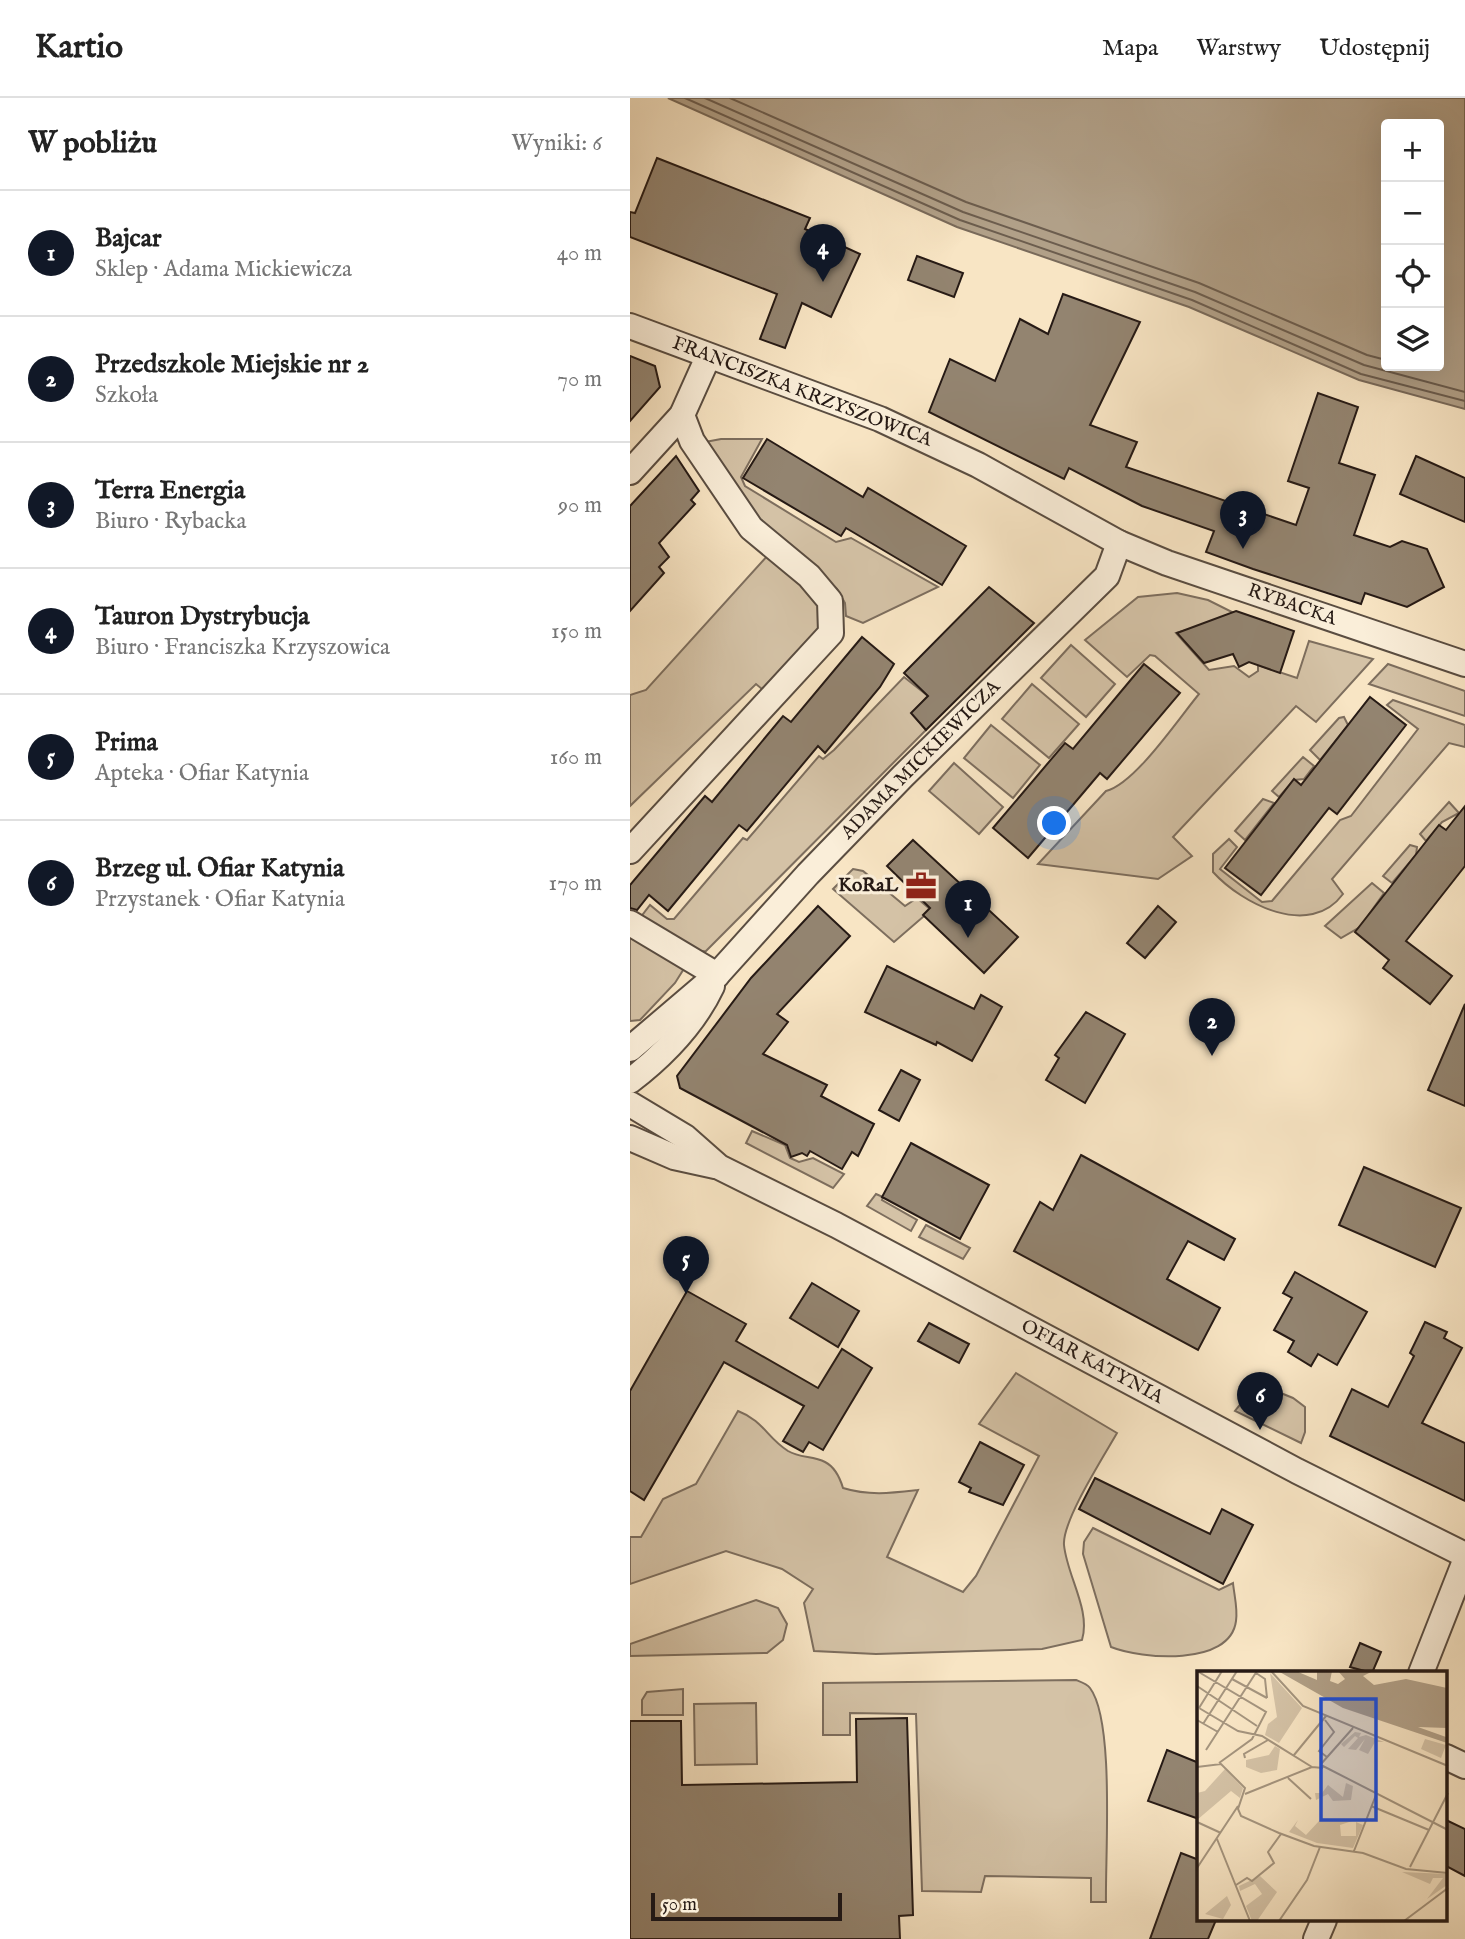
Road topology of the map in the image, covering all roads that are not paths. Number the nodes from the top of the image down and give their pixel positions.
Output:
1 (630, 326) edge
2 (708, 357) junction
3 (682, 415) junction
4 (630, 472) edge
5 (1119, 543) junction
6 (1465, 664) edge
7 (630, 851) edge
8 (630, 923) edge
9 (717, 975) junction
10 (630, 1049) edge
11 (630, 1081) edge
12 (630, 1104) edge
13 (630, 1138) edge
14 (719, 1167) junction
15 (1465, 1555) edge
16 (1465, 1562) edge
17 (1422, 1671) edge
18 (1448, 1758) edge
19 (1465, 1766) edge
20 (1323, 1922) edge
21 (1316, 1939) edge

1 - 2 street, FRANCISZKA KRZYSZOWICA
2 - 3 street
2 - 5 street, FRANCISZKA KRZYSZOWICA
3 - 4 street
3 - 7 street
5 - 6 street, RYBACKA
5 - 9 street, ADAMA MICKIEWICZA
8 - 9 street
9 - 10 street, ADAMA MICKIEWICZA
9 - 11 street, ADAMA MICKIEWICZA
12 - 14 street, OFIAR KATYNIA
13 - 14 street, OFIAR KATYNIA
14 - 15 street, OFIAR KATYNIA
16 - 17 street
18 - 19 street
20 - 21 street

